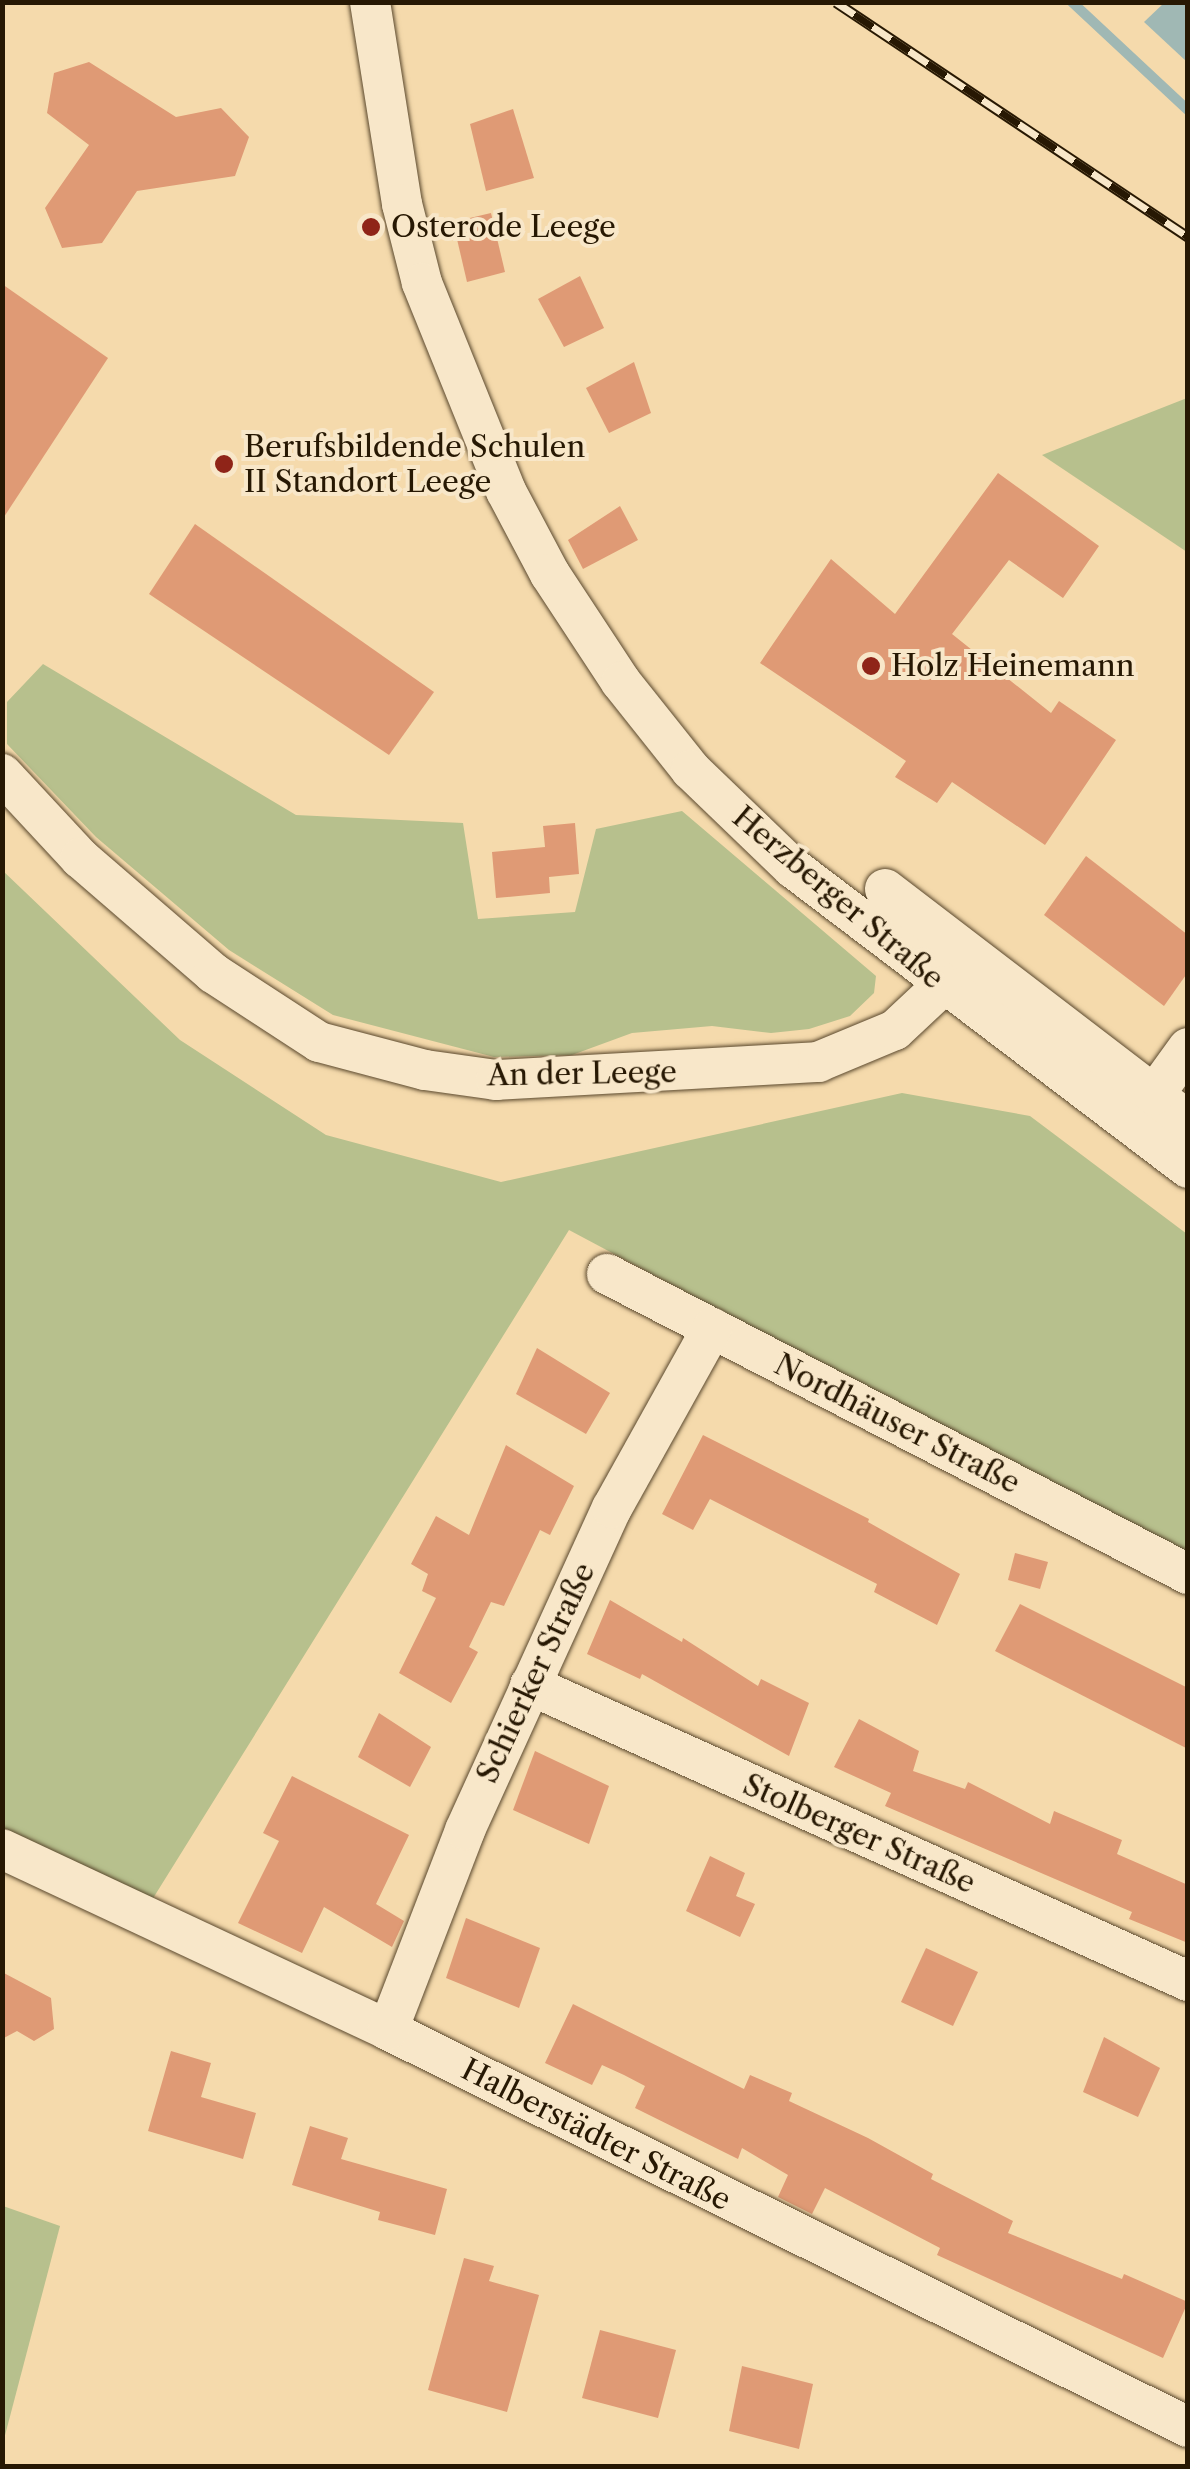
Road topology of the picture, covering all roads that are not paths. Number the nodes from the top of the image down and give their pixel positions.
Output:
1 (370, 2) edge
2 (2, 774) edge
3 (885, 889) dead end
4 (942, 986) junction
5 (1188, 1048) edge
6 (1154, 1095) junction
7 (1188, 1121) edge
8 (1188, 1168) edge
9 (606, 1274) dead end
10 (712, 1328) junction
11 (1188, 1574) edge
12 (530, 1685) junction
13 (2, 1848) edge
14 (1188, 1982) edge
15 (388, 2030) junction
16 (1188, 2427) edge

1 - 4 street, Herzberger Straße
2 - 4 street, An der Leege
3 - 6 street, Herzberger Straße
4 - 8 street, Herzberger Straße
5 - 6 street
6 - 7 street, Herzberger Straße
9 - 10 street, Nordhäuser Straße
10 - 11 street, Nordhäuser Straße
10 - 12 street, Schierker Straße
12 - 14 street, Stolberger Straße
12 - 15 street, Schierker Straße
13 - 15 street, Halberstädter Straße
15 - 16 street, Halberstädter Straße

